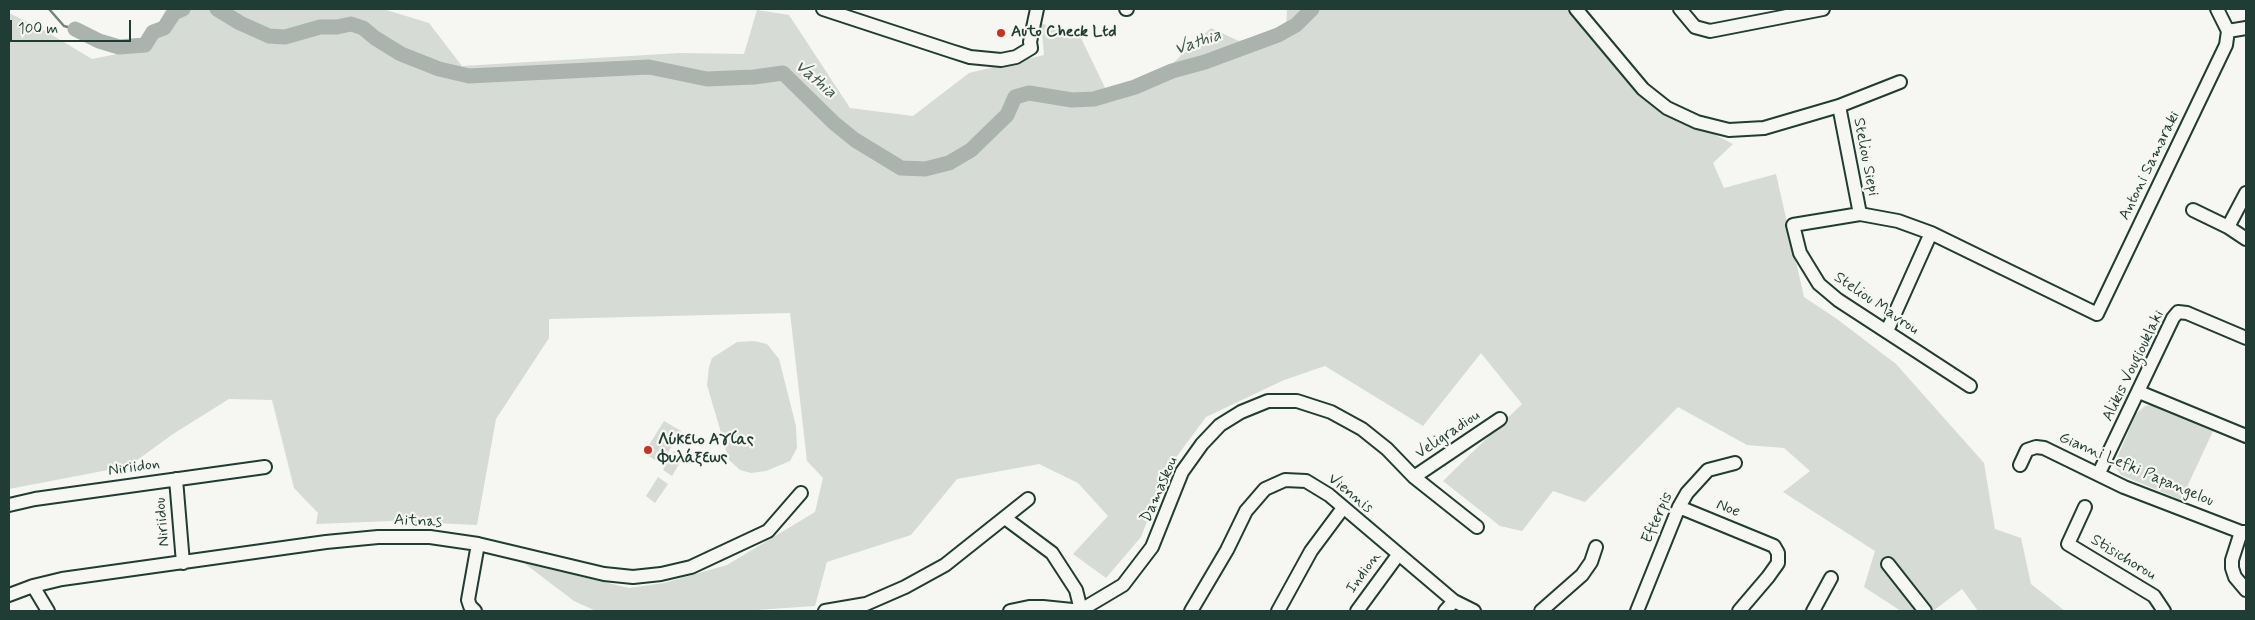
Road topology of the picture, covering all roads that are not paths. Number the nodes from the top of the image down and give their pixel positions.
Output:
1 (824, 9) edge
2 (1037, 9) edge
3 (1576, 9) edge
4 (1680, 9) edge
5 (1823, 9) edge
6 (2217, 9) edge
7 (2246, 28) edge
8 (2228, 31) junction
9 (1900, 82) dead end
10 (1839, 106) junction
11 (2246, 193) edge
12 (2193, 210) dead end
13 (1860, 214) junction
14 (2228, 227) junction
15 (1930, 233) junction
16 (2246, 239) edge
17 (1887, 331) junction
18 (2246, 338) edge
19 (1970, 386) dead end
20 (2139, 392) junction
21 (1500, 419) dead end
22 (2246, 436) edge
23 (1735, 463) dead end
24 (2020, 465) dead end
25 (265, 467) dead end
26 (2099, 472) junction
27 (1414, 477) junction
28 (176, 478) junction
29 (801, 493) dead end
30 (1028, 499) dead end
31 (9, 505) edge
32 (1679, 507) junction
33 (2086, 507) dead end
34 (1344, 508) junction
35 (1005, 518) junction
36 (1478, 527) dead end
37 (2244, 532) edge
38 (478, 544) junction
39 (1596, 547) dead end
40 (1398, 555) junction
41 (182, 563) junction
42 (1888, 564) dead end
43 (1831, 578) dead end
44 (33, 586) junction
45 (2246, 590) edge
46 (9, 595) edge
47 (1454, 601) junction
48 (48, 611) edge
49 (475, 611) edge
50 (825, 611) edge
51 (1010, 611) edge
52 (1082, 611) edge
53 (1191, 611) edge
54 (1278, 611) edge
55 (1357, 611) edge
56 (1445, 611) edge
57 (1474, 611) edge
58 (1541, 611) edge
59 (1637, 611) edge
60 (1739, 611) edge
61 (1813, 611) edge
62 (1925, 611) edge
63 (2164, 611) edge

1 - 2 street
3 - 10 street
4 - 5 street
6 - 8 street
7 - 8 street
8 - 15 street, Antoni Samaraki
9 - 10 street
10 - 13 street, Steliou Siepi
11 - 14 street
12 - 14 street
13 - 15 street
13 - 17 street, Steliou Mavrou
14 - 16 street
15 - 17 street
17 - 19 street, Steliou Mavrou
18 - 20 street, Alikis Vougiouklaki
20 - 22 street
20 - 26 street, Alikis Vougiouklaki
21 - 27 street, Veligradiou
23 - 32 street, Efterpis
24 - 26 street, Gianni Lefki Papangelou
25 - 28 street, Niriidon
26 - 37 street, Gianni Lefki Papangelou
27 - 36 street, Damaskou
27 - 52 street, Damaskou
28 - 31 street, Niriidon
28 - 41 street, Niriidou
29 - 38 street, Aitnas
30 - 35 street
32 - 59 street, Efterpis
32 - 60 street, Noe
33 - 63 street, Stisichorou
34 - 40 street, Viennis
34 - 53 street, Viennis
34 - 54 street
35 - 50 street
35 - 52 street
37 - 45 street
38 - 41 street, Aitnas
38 - 49 street
39 - 58 street
40 - 47 street, Viennis
40 - 55 street, Indion
41 - 44 street, Aitnas
42 - 62 street
43 - 61 street
44 - 46 street, Aitnas
44 - 48 street
47 - 56 street
47 - 57 street, Viennis
51 - 52 street

